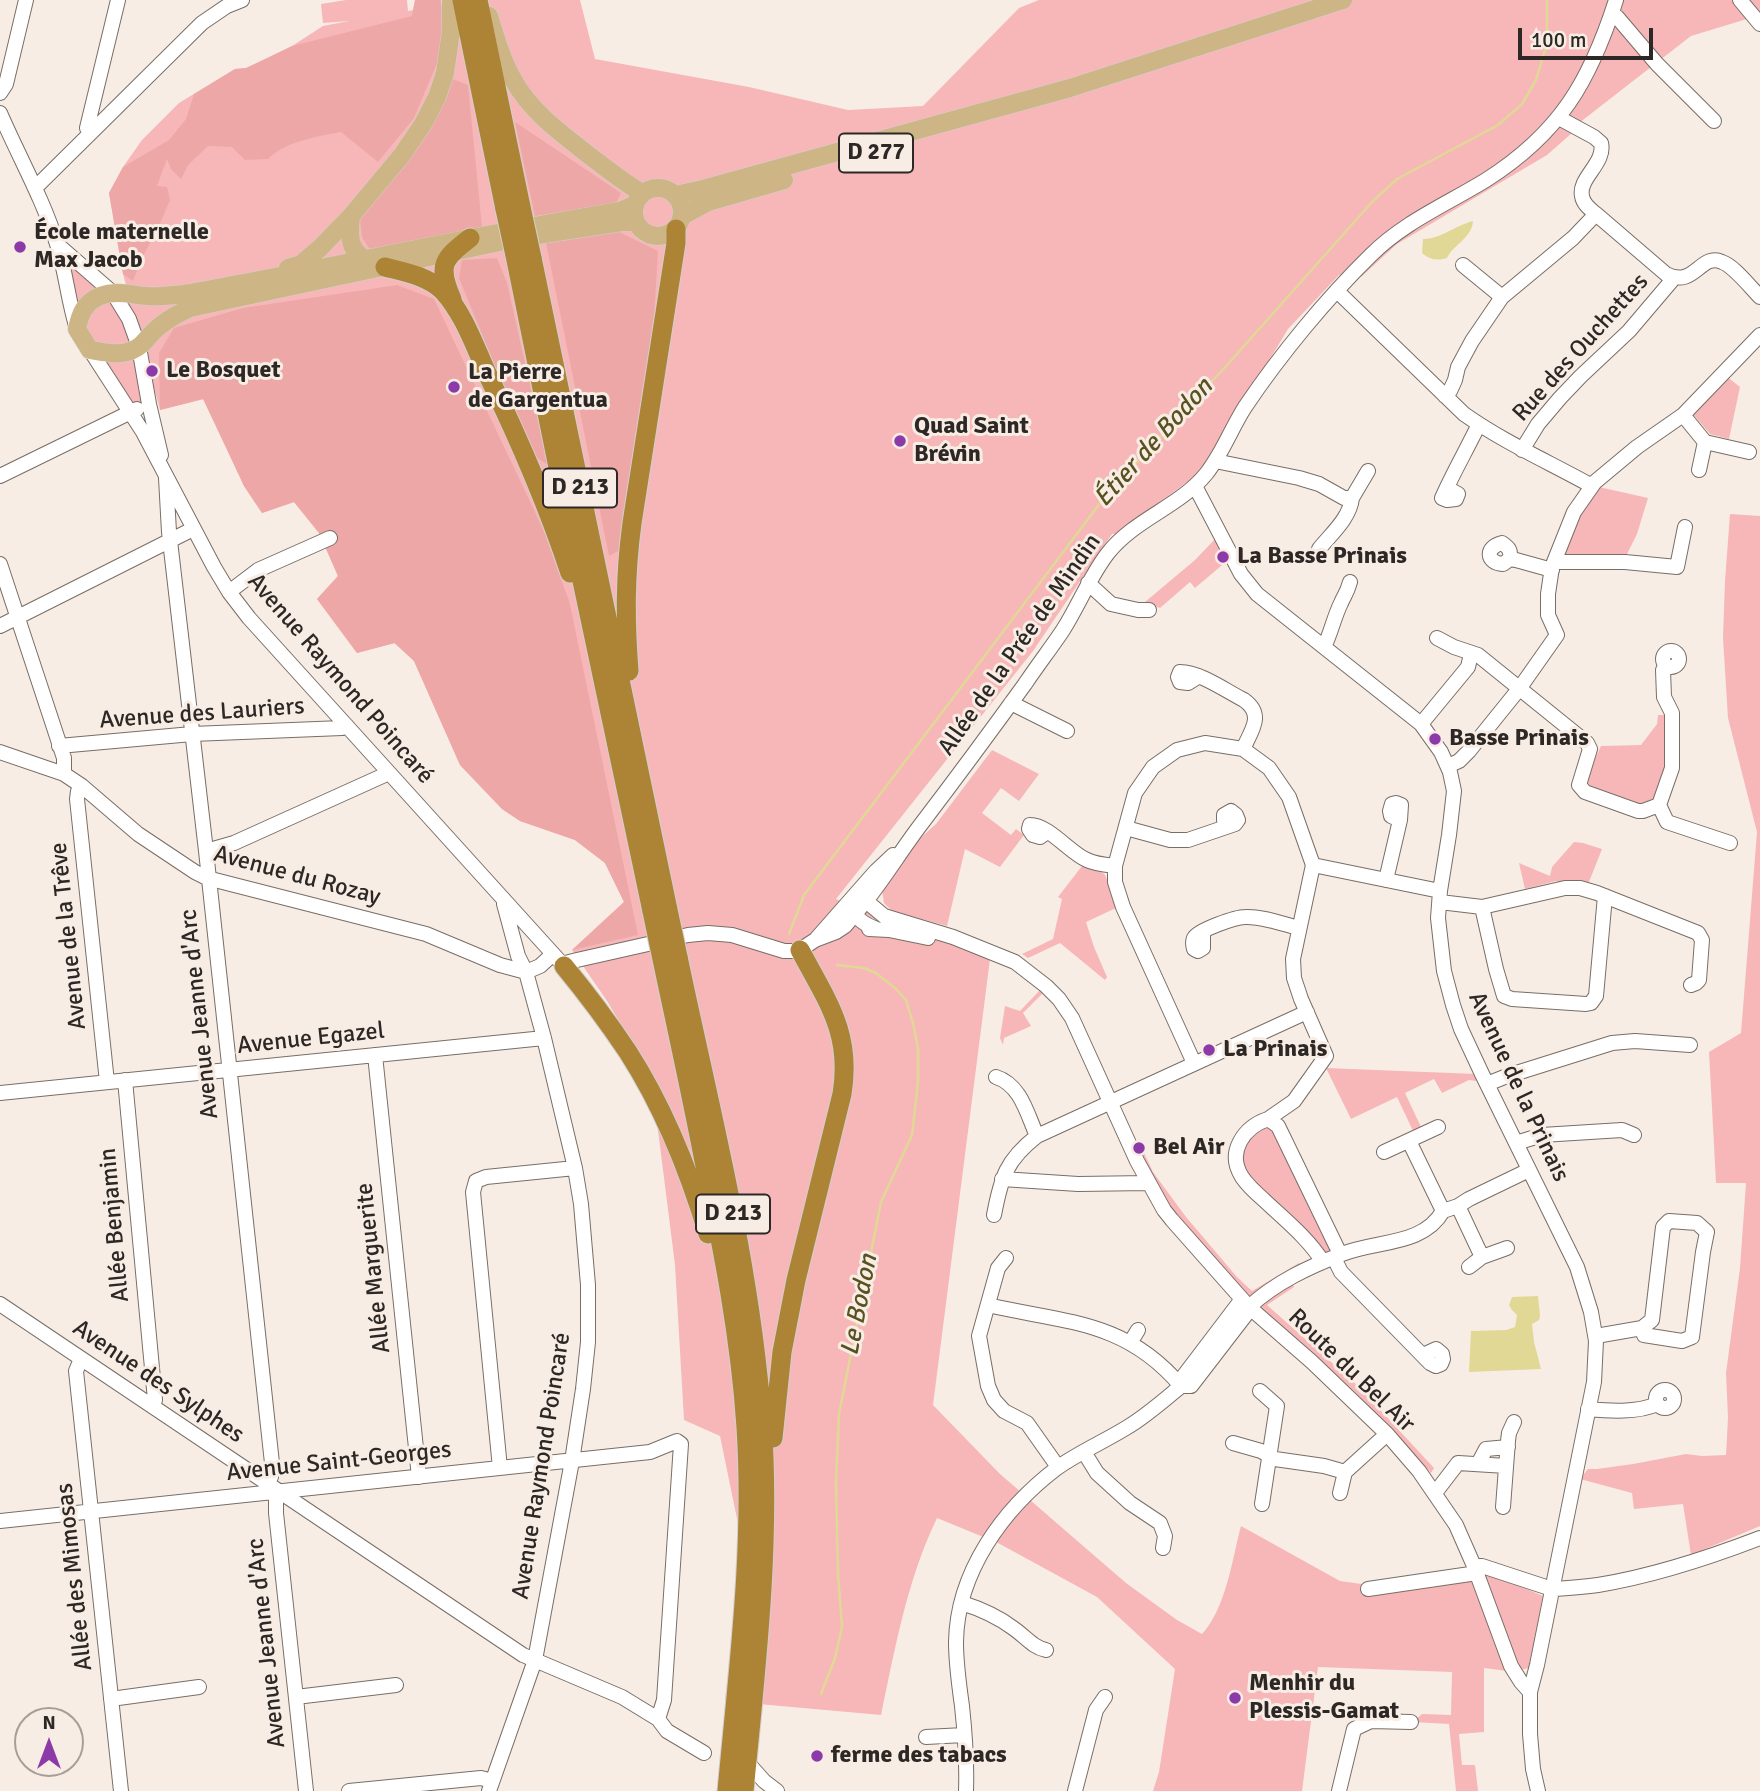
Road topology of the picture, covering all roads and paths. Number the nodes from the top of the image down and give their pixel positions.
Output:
1 (26, 0) edge
2 (118, 0) edge
3 (242, 0) edge
4 (451, 0) edge
5 (462, 0) edge
6 (478, 0) edge
7 (485, 0) edge
8 (1343, 0) edge
9 (1616, 0) edge
10 (1740, 0) edge
11 (1611, 15) junction
12 (1760, 24) edge
13 (1070, 88) junction
14 (0, 93) edge
15 (1, 118) edge
16 (1559, 118) junction
17 (1714, 121) dead end
18 (91, 132) junction
19 (35, 188) junction
20 (676, 195) junction
21 (638, 207) junction
22 (513, 208) junction
23 (1595, 214) junction
24 (351, 216) junction
25 (679, 222) junction
26 (470, 238) junction
27 (58, 245) junction
28 (451, 253) junction
29 (524, 259) junction
30 (365, 260) junction
31 (1463, 265) dead end
32 (385, 267) junction
33 (1674, 278) junction
34 (246, 282) junction
35 (1337, 291) junction
36 (113, 293) junction
37 (1502, 297) junction
38 (1760, 297) edge
39 (461, 318) junction
40 (77, 329) junction
41 (1760, 335) edge
42 (139, 347) junction
43 (90, 350) junction
44 (1446, 396) junction
45 (149, 404) junction
46 (129, 412) junction
47 (1684, 415) junction
48 (1479, 424) junction
49 (1705, 442) junction
50 (1522, 450) junction
51 (1749, 452) dead end
52 (1215, 461) junction
53 (1699, 470) dead end
54 (1368, 471) dead end
55 (166, 474) junction
56 (0, 476) edge
57 (1195, 486) junction
58 (1592, 486) junction
59 (1447, 488) dead end
60 (1352, 498) junction
61 (1685, 527) dead end
62 (194, 529) junction
63 (330, 538) dead end
64 (171, 540) junction
65 (1319, 549) dead end
66 (1510, 559) dead end
67 (0, 564) edge
68 (1553, 566) junction
69 (1350, 582) dead end
70 (1088, 583) junction
71 (229, 592) junction
72 (1149, 610) dead end
73 (18, 617) junction
74 (0, 626) edge
75 (595, 637) junction
76 (1437, 638) dead end
77 (1324, 647) junction
78 (1471, 654) junction
79 (1666, 665) dead end
80 (1199, 676) dead end
81 (1519, 689) junction
82 (1011, 703) junction
83 (628, 717) junction
84 (1421, 724) junction
85 (346, 726) junction
86 (1067, 731) dead end
87 (192, 734) junction
88 (60, 746) junction
89 (1243, 750) junction
90 (0, 752) edge
91 (1448, 766) junction
92 (389, 773) junction
93 (64, 774) junction
94 (82, 786) junction
95 (1659, 804) junction
96 (1400, 820) dead end
97 (1227, 826) dead end
98 (1126, 828) junction
99 (1046, 832) dead end
100 (911, 837) junction
101 (1730, 843) dead end
102 (206, 851) junction
103 (1313, 865) junction
104 (1115, 866) junction
105 (207, 878) junction
106 (1386, 880) junction
107 (1605, 896) junction
108 (1440, 897) junction
109 (502, 899) junction
110 (866, 901) junction
111 (1482, 907) junction
112 (852, 908) junction
113 (660, 910) junction
114 (1299, 928) junction
115 (877, 929) junction
116 (836, 932) junction
117 (1203, 932) dead end
118 (964, 941) junction
119 (541, 942) junction
120 (807, 945) junction
121 (518, 956) junction
122 (670, 958) junction
123 (558, 961) junction
124 (526, 972) junction
125 (1691, 985) dead end
126 (1307, 1012) junction
127 (544, 1038) junction
128 (1690, 1045) dead end
129 (375, 1055) junction
130 (1194, 1063) junction
131 (229, 1070) junction
132 (996, 1077) dead end
133 (125, 1080) junction
134 (107, 1082) junction
135 (1487, 1084) junction
136 (0, 1093) edge
137 (1294, 1101) junction
138 (1111, 1102) junction
139 (1268, 1119) junction
140 (1438, 1127) dead end
141 (1634, 1135) dead end
142 (1037, 1136) junction
143 (1285, 1138) junction
144 (1409, 1141) junction
145 (1516, 1143) junction
146 (1384, 1152) dead end
147 (575, 1168) junction
148 (1529, 1170) junction
149 (1002, 1179) junction
150 (1148, 1183) junction
151 (1458, 1206) junction
152 (1443, 1211) junction
153 (994, 1215) dead end
154 (1507, 1248) dead end
155 (1482, 1257) junction
156 (1006, 1258) dead end
157 (1333, 1258) junction
158 (1469, 1267) dead end
159 (730, 1290) junction
160 (0, 1304) edge
161 (988, 1305) junction
162 (1247, 1305) junction
163 (1642, 1328) junction
164 (1596, 1336) junction
165 (1423, 1355) dead end
166 (81, 1359) junction
167 (1181, 1386) junction
168 (1260, 1391) dead end
169 (1657, 1404) dead end
170 (152, 1406) junction
171 (1588, 1409) junction
172 (1514, 1422) dead end
173 (1387, 1434) junction
174 (1233, 1443) dead end
175 (1508, 1447) junction
176 (1084, 1452) junction
177 (1269, 1455) junction
178 (572, 1461) junction
179 (1478, 1464) junction
180 (1506, 1466) junction
181 (1058, 1467) junction
182 (500, 1468) junction
183 (1345, 1472) junction
184 (765, 1476) junction
185 (419, 1477) junction
186 (274, 1487) junction
187 (1340, 1493) dead end
188 (1435, 1493) junction
189 (1262, 1504) dead end
190 (1503, 1507) dead end
191 (91, 1512) junction
192 (0, 1521) edge
193 (1760, 1538) edge
194 (1163, 1548) dead end
195 (1475, 1569) junction
196 (1368, 1589) dead end
197 (1552, 1589) junction
198 (962, 1603) junction
199 (1046, 1650) dead end
200 (536, 1660) junction
201 (1534, 1675) junction
202 (1517, 1676) junction
203 (396, 1685) dead end
204 (199, 1687) dead end
205 (1530, 1692) junction
206 (296, 1696) junction
207 (1105, 1697) dead end
208 (111, 1699) junction
209 (658, 1718) junction
210 (1410, 1722) dead end
211 (964, 1735) junction
212 (926, 1737) dead end
213 (704, 1753) dead end
214 (747, 1762) junction
215 (490, 1786) edge
216 (121, 1791) edge
217 (306, 1791) edge
218 (349, 1791) edge
219 (727, 1791) edge
220 (744, 1791) edge
221 (777, 1791) edge
222 (966, 1791) edge
223 (1075, 1791) edge
224 (1339, 1791) edge
225 (1538, 1791) edge

1 - 14 street
2 - 18 street
3 - 18 street
4 - 24 main road
5 - 22 highway, D 213
6 - 22 highway, D 213
7 - 21 main road
8 - 13 main road, D 277
9 - 11 street, Allée de la Prée de Mindin
10 - 12 street
11 - 16 street, Allée de la Prée de Mindin
11 - 17 street
13 - 20 main road, D 277
13 - 25 main road, D 277
15 - 19 street, Avenue Raymond Poincaré
16 - 23 street
16 - 35 street, Allée de la Prée de Mindin
18 - 19 street
19 - 27 street, Avenue Raymond Poincaré
20 - 21 main road
20 - 25 main road
21 - 25 main road
21 - 26 main road
21 - 28 main road
22 - 29 highway, D 213, bridge
23 - 33 street
23 - 37 street
24 - 30 main road
24 - 34 main road
25 - 83 highway
26 - 28 highway
26 - 30 main road
27 - 36 street, Avenue Raymond Poincaré
27 - 40 street, Avenue Raymond Poincaré
28 - 32 main road
28 - 39 highway
29 - 75 highway, D 213
29 - 83 highway, D 213
30 - 32 main road
30 - 34 main road
31 - 37 street
32 - 39 highway
32 - 42 main road
33 - 38 street
33 - 50 street, Rue des Ouchettes
34 - 36 main road
35 - 44 street
35 - 52 street, Allée de la Prée de Mindin
36 - 40 main road
36 - 42 street, Avenue Raymond Poincaré
37 - 44 street
39 - 75 highway
40 - 43 main road, Avenue Raymond Poincaré
41 - 47 street
42 - 43 main road
42 - 45 street, Avenue Raymond Poincaré
43 - 46 street, Avenue Raymond Poincaré
44 - 48 street
45 - 46 street
45 - 55 street, Avenue Raymond Poincaré
46 - 55 street, Avenue Raymond Poincaré
46 - 56 street
47 - 49 street
47 - 58 street
48 - 50 street
48 - 59 street
49 - 51 street
49 - 53 street
50 - 58 street
52 - 57 street, Allée de la Prée de Mindin
52 - 60 street
54 - 60 street
55 - 62 street, Avenue Raymond Poincaré
55 - 64 street, Avenue Jeanne d'Arc
57 - 70 street, Allée de la Prée de Mindin
57 - 77 street, Avenue de la Prinais
58 - 68 street
60 - 65 street
61 - 68 street
62 - 64 street
62 - 71 street, Avenue Raymond Poincaré
63 - 71 street
64 - 73 street
64 - 87 street, Avenue Jeanne d'Arc
66 - 68 street
67 - 73 street
68 - 81 street
69 - 77 street
70 - 72 street
70 - 82 street, Allée de la Prée de Mindin
71 - 85 street, Avenue Raymond Poincaré
73 - 74 street
73 - 88 street
75 - 113 highway, D 213
76 - 78 street
77 - 84 street, Avenue de la Prinais
78 - 81 street
78 - 84 street
79 - 95 street
80 - 89 street
81 - 91 street
81 - 95 street
82 - 86 street
82 - 100 street, Allée de la Prée de Mindin
83 - 113 highway, D 213
84 - 91 street, Avenue de la Prinais
85 - 87 street, Avenue des Lauriers
85 - 92 street, Avenue Raymond Poincaré
87 - 88 street, Avenue des Lauriers
87 - 102 street, Avenue Jeanne d'Arc
88 - 93 street
89 - 98 street
89 - 103 street
90 - 93 street, Avenue du Rozay
91 - 108 street, Avenue de la Prinais
92 - 102 street
92 - 109 street, Avenue Raymond Poincaré
93 - 94 street, Avenue du Rozay
94 - 105 street, Avenue du Rozay
94 - 134 street, Avenue de la Trêve
95 - 101 street
96 - 106 street
97 - 98 street
98 - 104 street
99 - 104 street
100 - 110 street
100 - 112 street
102 - 105 street, Avenue Jeanne d'Arc
103 - 106 street
103 - 114 street
104 - 130 street
105 - 124 street, Avenue du Rozay
105 - 131 street, Avenue Jeanne d'Arc
106 - 108 street
107 - 111 street
107 - 111 street
107 - 125 street
108 - 111 street
108 - 135 street, Avenue de la Prinais
109 - 119 street, Avenue Raymond Poincaré
109 - 121 street, Avenue Raymond Poincaré
110 - 112 street
110 - 118 street
112 - 115 street
112 - 116 street
112 - 120 street
113 - 122 highway, D 213, bridge
114 - 117 street
114 - 126 street
115 - 116 street
115 - 118 street
116 - 120 street
118 - 138 street, Route du Bel Air
119 - 121 street
119 - 123 street, Avenue Raymond Poincaré
120 - 123 street
120 - 184 highway
121 - 124 street, Avenue Raymond Poincaré
122 - 159 highway, D 213
122 - 184 highway, D 213
123 - 124 street
123 - 159 highway
124 - 127 street, Avenue Raymond Poincaré
126 - 130 street
126 - 137 street
127 - 129 street, Avenue Egazel
127 - 147 street, Avenue Raymond Poincaré
128 - 135 street
129 - 131 street, Avenue Egazel
129 - 185 street, Allée Marguerite
130 - 138 street
131 - 133 street, Avenue Egazel
131 - 186 street, Avenue Jeanne d'Arc
132 - 142 street
133 - 134 street, Avenue Egazel
133 - 170 street, Allée Benjamin
134 - 136 street, Avenue Egazel
135 - 145 street, Avenue de la Prinais
137 - 139 street
137 - 143 street
138 - 142 street
138 - 150 street, Route du Bel Air
139 - 143 street
139 - 157 street
140 - 144 street
141 - 145 street
142 - 149 street
143 - 157 street
144 - 146 street
144 - 152 street
145 - 148 street, Avenue de la Prinais
147 - 178 street, Avenue Raymond Poincaré
147 - 182 street
148 - 151 street
148 - 164 street, Avenue de la Prinais
149 - 150 street
149 - 153 street
150 - 162 street, Route du Bel Air
151 - 152 street
151 - 155 street
152 - 157 street
154 - 155 street
155 - 158 street
156 - 161 street
157 - 162 street
157 - 165 street
159 - 219 highway, D 213
160 - 166 street, Avenue des Sylphes
161 - 167 street
161 - 181 street
162 - 167 street
162 - 173 street, Route du Bel Air
163 - 163 street
163 - 164 street
164 - 171 street, Avenue de la Prinais
166 - 170 street, Avenue des Sylphes
166 - 191 street, Allée des Mimosas
167 - 176 street
168 - 177 street
169 - 171 street
170 - 186 street, Avenue des Sylphes
171 - 197 street, Avenue de la Prinais
172 - 175 street
173 - 183 street
173 - 188 street, Route du Bel Air
174 - 177 street
175 - 179 street
175 - 180 street
176 - 181 street
176 - 194 street
177 - 183 street
177 - 189 street
178 - 182 street, Avenue Saint-Georges
178 - 200 street, Avenue Raymond Poincaré
178 - 209 street, Avenue Saint-Georges
179 - 180 street
179 - 188 street
180 - 190 street
181 - 198 street
182 - 185 street, Avenue Saint-Georges
183 - 187 street
184 - 214 highway, D 213
185 - 186 street, Avenue Saint-Georges
186 - 191 street, Avenue Saint-Georges
186 - 200 street, Avenue des Sylphes
186 - 206 street, Avenue Jeanne d'Arc
188 - 195 street, Route du Bel Air
191 - 192 street, Avenue Saint-Georges
191 - 208 street, Allée des Mimosas
193 - 197 street
195 - 196 street
195 - 197 street
195 - 202 street, Route du Bel Air
197 - 201 street, Avenue de la Prinais
198 - 199 street
198 - 211 street
200 - 209 street, Avenue des Sylphes
200 - 215 street, Avenue Raymond Poincaré
201 - 202 street
201 - 205 street, Avenue de la Prinais
202 - 205 street, Route du Bel Air
203 - 206 street
204 - 208 street
205 - 225 street, Avenue de la Prinais
206 - 217 street, Avenue Jeanne d'Arc
207 - 223 street
208 - 216 street, Allée des Mimosas
209 - 213 street, Avenue des Sylphes
210 - 224 street
211 - 212 street
211 - 222 street
214 - 220 highway, D 213
214 - 221 street
215 - 218 street

